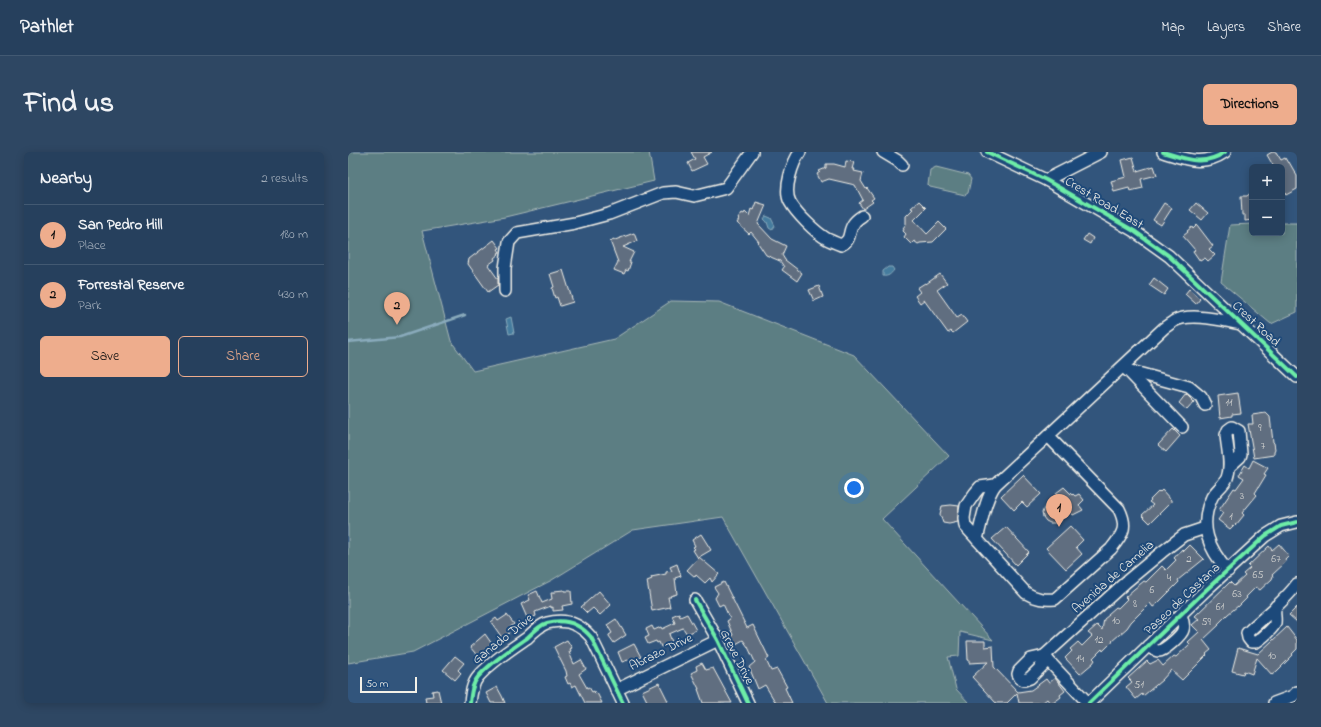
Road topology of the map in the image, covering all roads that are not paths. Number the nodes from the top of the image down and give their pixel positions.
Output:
1 (752, 152) edge
2 (800, 152) edge
3 (883, 152) edge
4 (987, 152) edge
5 (1101, 152) edge
6 (1163, 152) edge
7 (1226, 152) edge
8 (902, 165) dead end
9 (1046, 180) junction
10 (862, 216) dead end
11 (505, 291) dead end
12 (1219, 303) joint
13 (1242, 324) junction
14 (1125, 368) junction
15 (1297, 377) edge
16 (1205, 405) dead end
17 (1182, 427) dead end
18 (1048, 436) junction
19 (1229, 466) dead end
20 (995, 485) junction
21 (1297, 522) edge
22 (1205, 528) junction
23 (977, 539) junction
24 (1228, 571) junction
25 (1297, 584) edge
26 (695, 600) dead end
27 (1276, 606) dead end
28 (718, 640) junction
29 (616, 690) junction
30 (1297, 692) edge
31 (470, 703) edge
32 (622, 703) edge
33 (748, 703) edge
34 (1089, 703) edge
35 (1274, 703) edge

1 - 11 street
2 - 10 street
3 - 8 street
4 - 9 street, Crest Road East
5 - 9 street
6 - 7 street
9 - 12 street, Crest Road East
12 - 13 street, Crest Road
13 - 14 street
13 - 15 street, Crest Road
14 - 16 street
14 - 17 street
14 - 18 street
18 - 20 street
18 - 23 street
19 - 22 street
20 - 23 street
20 - 23 street
21 - 24 street, Paseo de Castana
22 - 24 street
22 - 34 street, Avenida de Camelia
24 - 34 street, Paseo de Castana
25 - 27 street
26 - 28 street, Greve Drive
28 - 29 street, Abrazo Drive
28 - 33 street, Greve Drive
29 - 31 street, Ganado Drive
29 - 32 street, Ganado Drive
30 - 35 street

